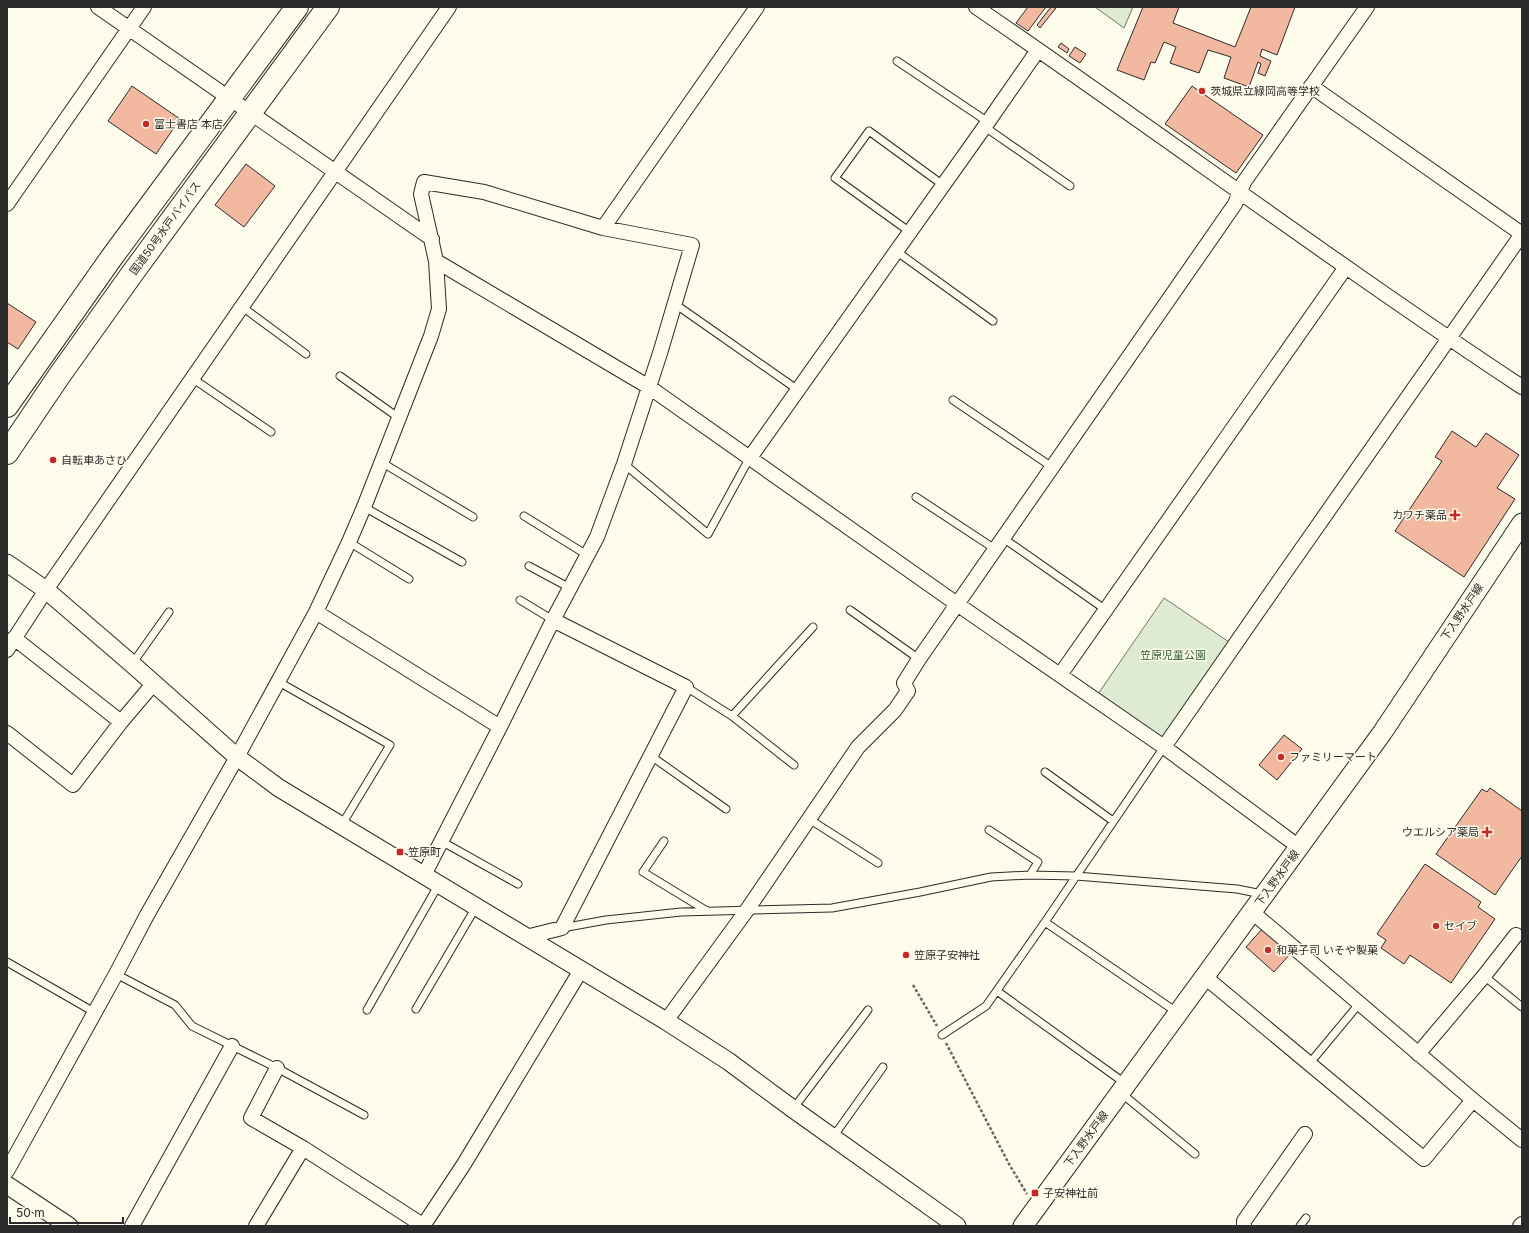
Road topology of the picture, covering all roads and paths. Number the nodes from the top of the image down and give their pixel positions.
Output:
1 (98, 7) edge
2 (144, 7) edge
3 (297, 7) edge
4 (328, 7) edge
5 (449, 7) edge
6 (757, 7) edge
7 (976, 7) edge
8 (1367, 7) edge
9 (129, 28) junction
10 (1038, 50) junction
11 (897, 61) dead end
12 (1311, 86) junction
13 (230, 99) junction
14 (250, 112) junction
15 (986, 124) junction
16 (335, 171) junction
17 (943, 185) junction
18 (1070, 186) dead end
19 (1240, 193) junction
20 (7, 204) edge
21 (603, 228) junction
22 (910, 232) junction
23 (432, 239) junction
24 (896, 251) junction
25 (436, 261) junction
26 (1346, 267) junction
27 (675, 304) junction
28 (241, 306) junction
29 (993, 321) dead end
30 (1448, 338) junction
31 (306, 354) dead end
32 (340, 376) dead end
33 (192, 378) junction
34 (1522, 387) edge
35 (649, 388) junction
36 (798, 390) junction
37 (953, 400) dead end
38 (7, 406) edge
39 (399, 418) junction
40 (271, 432) dead end
41 (7, 453) edge
42 (749, 459) junction
43 (381, 462) junction
44 (624, 464) junction
45 (1052, 467) junction
46 (916, 496) dead end
47 (364, 507) junction
48 (524, 516) dead end
49 (473, 517) dead end
50 (1522, 523) edge
51 (349, 542) junction
52 (999, 543) junction
53 (587, 555) junction
54 (462, 562) dead end
55 (7, 563) edge
56 (529, 566) dead end
57 (409, 579) dead end
58 (570, 588) junction
59 (46, 590) junction
60 (520, 600) dead end
61 (957, 604) junction
62 (850, 610) dead end
63 (1106, 610) junction
64 (169, 612) dead end
65 (316, 612) junction
66 (553, 620) junction
67 (813, 627) dead end
68 (11, 644) edge
69 (919, 659) junction
70 (132, 664) junction
71 (1060, 675) junction
72 (278, 681) junction
73 (154, 683) junction
74 (686, 687) junction
75 (732, 716) junction
76 (121, 722) junction
77 (500, 727) junction
78 (7, 733) edge
79 (1164, 747) junction
80 (650, 756) junction
81 (237, 757) junction
82 (794, 765) dead end
83 (1045, 772) dead end
84 (726, 809) dead end
85 (809, 819) junction
86 (1113, 821) junction
87 (341, 826) junction
88 (989, 830) dead end
89 (441, 841) junction
90 (664, 841) dead end
91 (1299, 847) junction
92 (878, 863) dead end
93 (424, 875) junction
94 (1030, 875) junction
95 (1076, 876) junction
96 (439, 884) junction
97 (518, 884) dead end
98 (1265, 894) junction
99 (476, 907) junction
100 (747, 910) junction
101 (707, 912) junction
102 (1252, 912) junction
103 (1045, 922) junction
104 (562, 928) junction
105 (1516, 935) dead end
106 (526, 937) junction
107 (7, 962) edge
108 (581, 970) junction
109 (116, 974) junction
110 (1484, 976) junction
111 (1205, 977) junction
112 (913, 985) dead end
113 (997, 990) junction
114 (1359, 1004) junction
115 (1522, 1007) edge
116 (416, 1009) dead end
117 (367, 1010) dead end
118 (868, 1010) dead end
119 (94, 1012) junction
120 (1178, 1013) junction
121 (666, 1021) junction
122 (942, 1035) junction
123 (232, 1046) junction
124 (1418, 1054) junction
125 (1309, 1064) junction
126 (883, 1067) dead end
127 (277, 1068) junction
128 (1123, 1088) junction
129 (1473, 1100) junction
130 (793, 1109) junction
131 (364, 1115) dead end
132 (1305, 1134) dead end
133 (833, 1137) junction
134 (1522, 1140) edge
135 (302, 1148) junction
136 (1195, 1154) dead end
137 (7, 1171) edge
138 (7, 1185) edge
139 (1036, 1207) junction
140 (1306, 1218) dead end
141 (69, 1226) edge
142 (132, 1226) edge
143 (256, 1226) edge
144 (424, 1226) edge
145 (957, 1226) edge
146 (1022, 1226) edge
147 (1244, 1226) edge
148 (1300, 1226) edge

1 - 9 street
2 - 9 street
3 - 13 highway
4 - 14 highway, 国道50号水戸バイパス
5 - 16 street
6 - 21 street
7 - 10 street
8 - 12 street
9 - 13 street
9 - 20 street
10 - 15 street
10 - 19 street
11 - 15 lane
12 - 19 street
12 - 30 street
13 - 14 street
13 - 38 highway
14 - 16 street
14 - 41 highway, 国道50号水戸バイパス
15 - 17 street
15 - 18 lane
16 - 23 street
16 - 28 street
17 - 22 street
17 - 22 lane
19 - 26 street
19 - 45 street
21 - 23 street
21 - 27 street
22 - 24 street
23 - 25 street
24 - 29 lane
24 - 36 street
25 - 35 street
25 - 39 street
26 - 30 street
26 - 63 street
27 - 35 street
27 - 36 lane
28 - 31 lane
28 - 33 street
30 - 34 street
30 - 79 street
32 - 39 lane
33 - 40 lane
33 - 59 street
35 - 42 street
35 - 44 street
36 - 42 street
37 - 45 lane
39 - 43 street
42 - 44 lane
42 - 61 street
43 - 47 street
43 - 49 lane
44 - 53 street
45 - 52 street
46 - 52 lane
47 - 51 street
47 - 54 lane
48 - 53 lane
50 - 91 main road, 下入野水戸線
51 - 57 lane
51 - 65 street
52 - 61 street
52 - 63 lane
53 - 58 street
55 - 59 street
56 - 58 lane
58 - 66 street
59 - 68 street
59 - 70 street
60 - 66 lane
61 - 69 street
61 - 71 street
62 - 69 lane
63 - 71 street
64 - 70 lane
65 - 72 street
65 - 77 street
66 - 74 street
66 - 77 street
67 - 75 lane
68 - 76 street
69 - 85 street
70 - 73 street
71 - 79 street
72 - 81 street
72 - 87 lane
73 - 76 street
73 - 81 street
74 - 75 lane
74 - 80 street
75 - 82 lane
76 - 78 street
77 - 89 street
79 - 86 lane
79 - 91 street
80 - 84 lane
80 - 104 street
81 - 87 street
81 - 109 street
83 - 86 lane
85 - 92 lane
85 - 100 street
86 - 95 lane
87 - 93 street
88 - 94 lane
89 - 93 street
89 - 97 lane
90 - 101 lane
91 - 98 main road, 下入野水戸線
93 - 96 street
94 - 95 lane
94 - 100 lane
95 - 98 lane
95 - 103 lane
96 - 99 street
96 - 117 lane
98 - 102 main road, 下入野水戸線
99 - 106 street
99 - 116 lane
100 - 101 lane
100 - 121 street
101 - 104 lane
102 - 111 main road, 下入野水戸線
102 - 114 street
103 - 113 lane
103 - 120 lane
104 - 106 street
105 - 110 street
106 - 108 street
107 - 119 lane
108 - 121 street
108 - 144 street
109 - 119 street
109 - 123 lane
110 - 115 lane
110 - 124 street
111 - 120 main road, 下入野水戸線
111 - 125 street
112 - 122 path
113 - 122 lane
113 - 128 lane
114 - 124 street
114 - 125 lane
118 - 130 lane
119 - 137 street
120 - 128 main road, 下入野水戸線
121 - 130 street
122 - 139 path
123 - 127 lane
123 - 142 street
124 - 129 street
125 - 129 street
126 - 133 lane
127 - 131 lane
127 - 135 street
128 - 136 lane
128 - 139 main road, 下入野水戸線
129 - 134 street
130 - 133 street
132 - 147 street
133 - 145 street
135 - 143 street
135 - 144 street
138 - 141 street
139 - 146 main road, 下入野水戸線
140 - 148 lane

